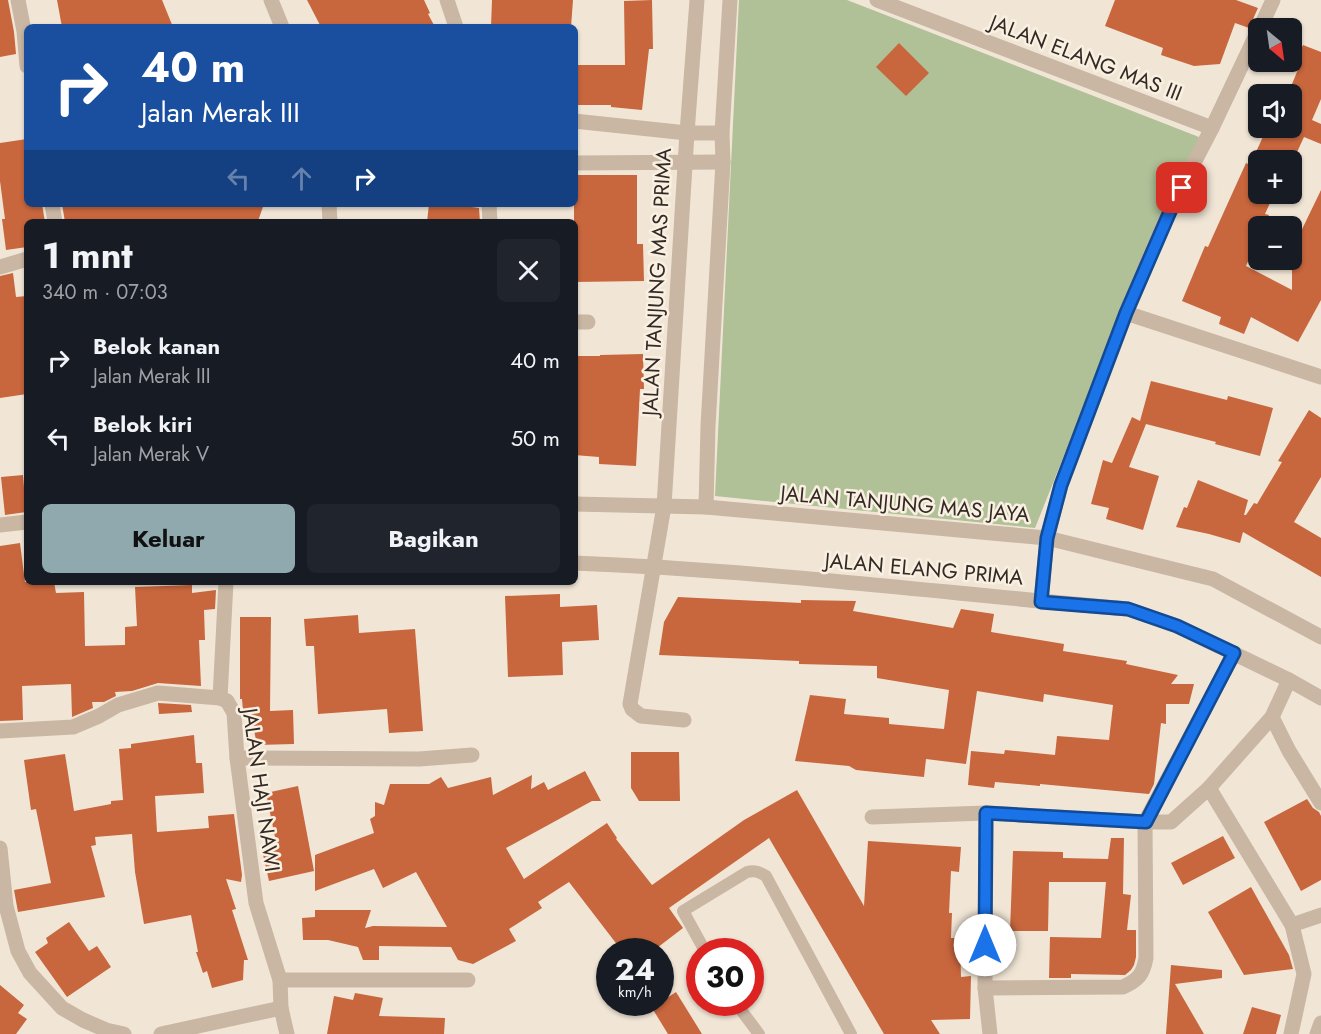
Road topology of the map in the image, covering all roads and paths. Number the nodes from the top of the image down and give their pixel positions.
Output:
1 (18, 0) edge
2 (271, 0) edge
3 (447, 0) edge
4 (697, 0) edge
5 (730, 0) edge
6 (877, 0) edge
7 (1273, 0) edge
8 (1265, 18) edge
9 (281, 24) edge
10 (455, 24) edge
11 (24, 31) edge
12 (1248, 53) edge
13 (578, 121) edge
14 (1212, 129) junction
15 (687, 133) junction
16 (723, 133) junction
17 (685, 162) junction
18 (723, 162) junction
19 (578, 163) edge
20 (24, 260) edge
21 (0, 267) edge
22 (1126, 313) junction
23 (1321, 377) edge
24 (578, 504) edge
25 (664, 506) junction
26 (706, 507) junction
27 (24, 522) edge
28 (0, 525) edge
29 (1047, 544) junction
30 (578, 563) edge
31 (653, 566) junction
32 (226, 585) edge
33 (1041, 602) junction
34 (1321, 637) edge
35 (1234, 653) junction
36 (1289, 680) junction
37 (220, 698) junction
38 (1321, 698) edge
39 (1272, 717) junction
40 (684, 720) dead end
41 (0, 731) edge
42 (472, 754) dead end
43 (237, 758) junction
44 (1209, 788) junction
45 (1321, 803) edge
46 (986, 813) junction
47 (872, 817) dead end
48 (1146, 822) junction
49 (0, 848) edge
50 (3, 907) edge
51 (1321, 915) edge
52 (1292, 926) junction
53 (698, 938) edge
54 (280, 980) junction
55 (468, 980) dead end
56 (984, 988) junction
57 (281, 1008) junction
58 (746, 1016) edge
59 (1321, 1023) edge
60 (124, 1034) edge
61 (161, 1034) edge
62 (287, 1034) edge
63 (759, 1034) edge
64 (850, 1034) edge
65 (990, 1034) edge
66 (1291, 1034) edge
67 (1317, 1034) edge

1 - 11 street
2 - 9 street
3 - 10 street
4 - 15 street, JALAN TANJUNG MAS PRIMA
5 - 16 street
6 - 14 street, JALAN ELANG MAS III
7 - 8 street
12 - 14 street
13 - 15 street
14 - 22 street
15 - 16 street
15 - 17 street, JALAN TANJUNG MAS PRIMA
16 - 18 street
17 - 18 street
17 - 19 street
17 - 25 street, JALAN TANJUNG MAS PRIMA
18 - 26 street
20 - 21 street
22 - 23 street
22 - 29 street
24 - 25 street, JALAN TANJUNG MAS JAYA
25 - 26 street, JALAN TANJUNG MAS JAYA
25 - 31 street, JALAN TANJUNG MAS PRIMA
26 - 29 street, JALAN TANJUNG MAS JAYA
27 - 28 street
29 - 33 street
29 - 34 street, JALAN TANJUNG MAS JAYA
30 - 31 street, JALAN ELANG PRIMA
31 - 33 street, JALAN ELANG PRIMA
31 - 40 street, JALAN TANJUNG MAS PRIMA
32 - 37 street
33 - 35 street, JALAN ELANG PRIMA
35 - 36 street, JALAN ELANG PRIMA
35 - 48 street
36 - 38 street, JALAN ELANG PRIMA
36 - 39 street
37 - 41 street, JALAN HAJI NAWI
37 - 43 street, JALAN HAJI NAWI
39 - 44 street
39 - 45 street
42 - 43 street
43 - 54 street, JALAN HAJI NAWI
44 - 48 street
44 - 52 street
46 - 47 street
46 - 48 street
46 - 56 street
48 - 56 street
49 - 50 street
50 - 60 street
51 - 52 street
52 - 66 street
53 - 64 lane
54 - 55 street
54 - 57 street, JALAN HAJI NAWI
56 - 65 street
57 - 61 street
57 - 62 street, JALAN HAJI NAWI
58 - 63 lane
59 - 67 street

